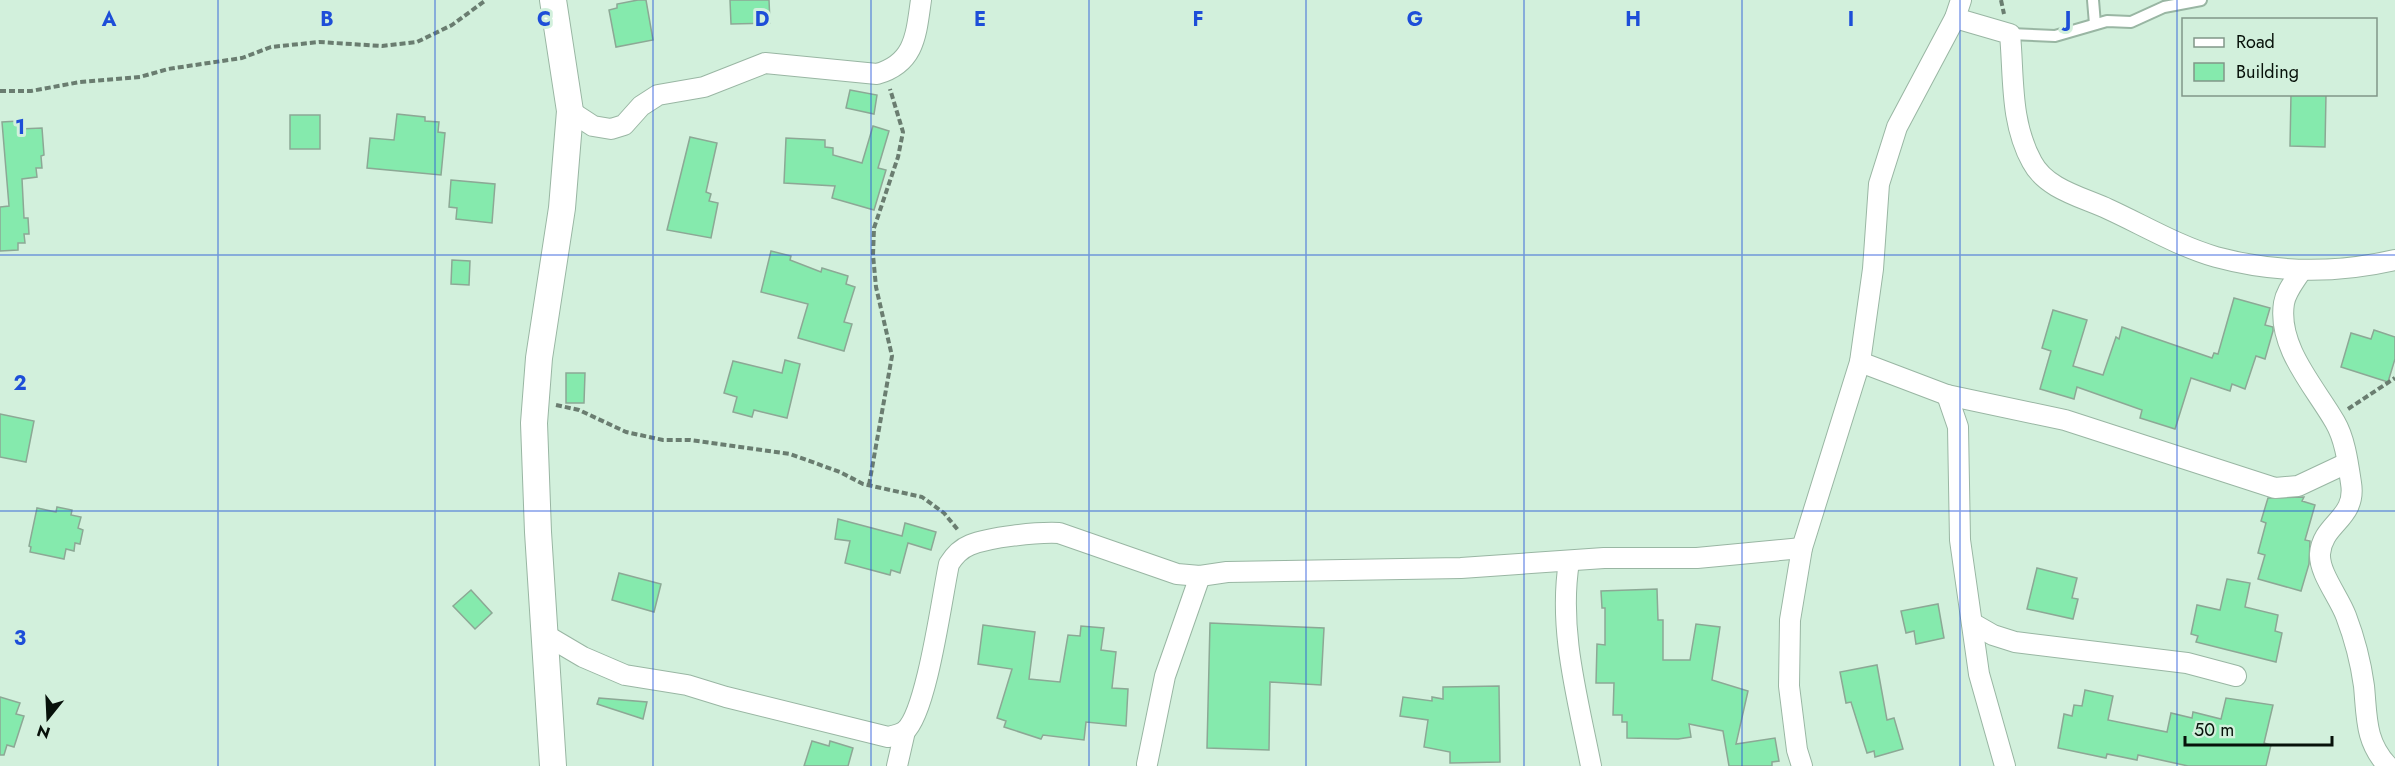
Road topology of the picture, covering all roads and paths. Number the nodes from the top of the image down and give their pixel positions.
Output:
1 (486, 0) edge
2 (552, 0) edge
3 (921, 0) edge
4 (2093, 0) edge
5 (2201, 0) edge
6 (1958, 9) edge
7 (2095, 24) junction
8 (2010, 34) junction
9 (883, 72) junction
10 (0, 91) edge
11 (570, 111) junction
12 (2395, 260) edge
13 (2301, 271) junction
14 (1860, 362) junction
15 (2395, 378) edge
16 (1947, 395) junction
17 (536, 402) junction
18 (2335, 422) junction
19 (2347, 463) junction
20 (869, 485) junction
21 (970, 545) junction
22 (1802, 548) junction
23 (1569, 562) junction
24 (1200, 576) junction
25 (1972, 623) junction
26 (544, 634) junction
27 (2236, 676) dead end
28 (905, 731) junction
29 (1147, 764) dead end
30 (553, 766) edge
31 (897, 766) edge
32 (1590, 766) edge
33 (1802, 766) edge
34 (2005, 766) edge
35 (2388, 766) edge

1 - 10 path
2 - 11 street
3 - 9 street
4 - 7 lane
5 - 7 lane
6 - 8 street
6 - 14 street
7 - 8 lane
8 - 13 street
9 - 11 street
9 - 20 path
11 - 17 street
12 - 13 street
13 - 18 street
14 - 16 street
14 - 22 street
15 - 18 path
16 - 19 street
16 - 25 street
17 - 20 path
17 - 26 street
18 - 19 street
19 - 35 street
20 - 21 path
21 - 24 street
21 - 28 street
22 - 23 street
22 - 33 street
23 - 24 street
23 - 32 street
24 - 29 street
25 - 27 street
25 - 34 street
26 - 28 street
26 - 30 street
28 - 31 street

